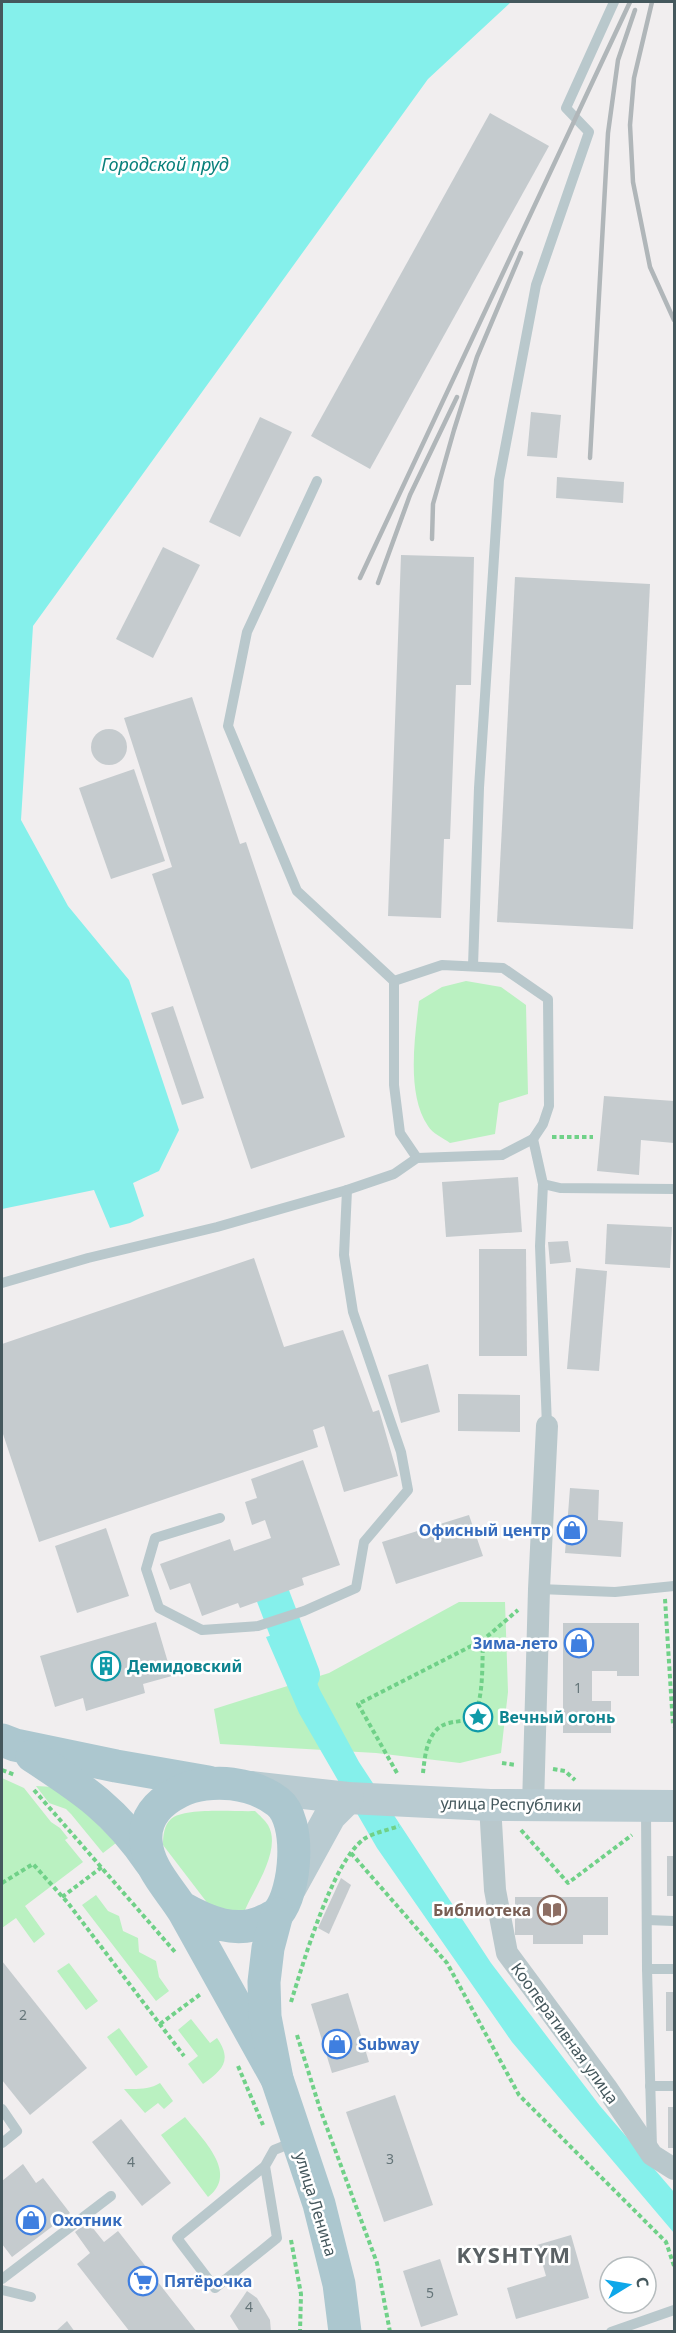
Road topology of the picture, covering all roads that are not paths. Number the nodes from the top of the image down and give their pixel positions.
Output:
1 (614, 2) edge
2 (317, 481) dead end
3 (473, 966) junction
4 (394, 981) junction
5 (533, 1139) junction
6 (417, 1158) junction
7 (543, 1185) junction
8 (347, 1190) junction
9 (675, 1190) edge
10 (2, 1283) edge
11 (547, 1426) joint
12 (220, 1518) dead end
13 (669, 1586) edge
14 (539, 1589) junction
15 (6, 1752) edge
16 (216, 1783) junction
17 (251, 1787) junction
18 (348, 1798) junction
19 (490, 1805) junction
20 (653, 1813) edge
21 (526, 1816) junction
22 (151, 1864) junction
23 (181, 1907) junction
24 (281, 1907) junction
25 (647, 1920) junction
26 (675, 1921) edge
27 (647, 1969) junction
28 (675, 1969) edge
29 (277, 2079) junction
30 (650, 2086) junction
31 (675, 2086) edge
32 (2, 2109) edge
33 (2, 2143) edge
34 (285, 2146) junction
35 (652, 2155) junction
36 (265, 2166) junction
37 (675, 2169) edge
38 (111, 2196) dead end
39 (2, 2279) edge
40 (2, 2290) edge
41 (31, 2298) dead end
42 (675, 2310) edge
43 (345, 2331) edge
44 (611, 2331) edge

1 - 3 lane
2 - 4 lane
3 - 4 lane
3 - 5 lane
4 - 6 lane
5 - 6 lane
5 - 7 lane
6 - 8 lane
7 - 9 lane
7 - 11 lane
8 - 10 lane
8 - 12 lane
11 - 14 street
13 - 14 lane
14 - 21 street
15 - 16 main road
15 - 22 main road
16 - 17 main road
16 - 22 main road
17 - 18 main road, улица Республики
17 - 24 main road
18 - 19 main road, улица Республики
18 - 24 main road
19 - 21 main road, улица Республики
19 - 35 street, Кооперативная улица
20 - 21 main road, улица Республики
20 - 25 lane
22 - 23 main road
23 - 24 main road
23 - 29 main road
24 - 29 main road
25 - 26 lane
25 - 27 lane
27 - 28 lane
27 - 30 lane
29 - 34 main road, улица Ленина
30 - 31 lane
30 - 35 lane
32 - 33 lane
34 - 36 lane
34 - 43 main road, улица Ленина
35 - 37 street, Кооперативная улица
36 - 36 lane
38 - 39 lane
40 - 41 lane
42 - 44 lane

